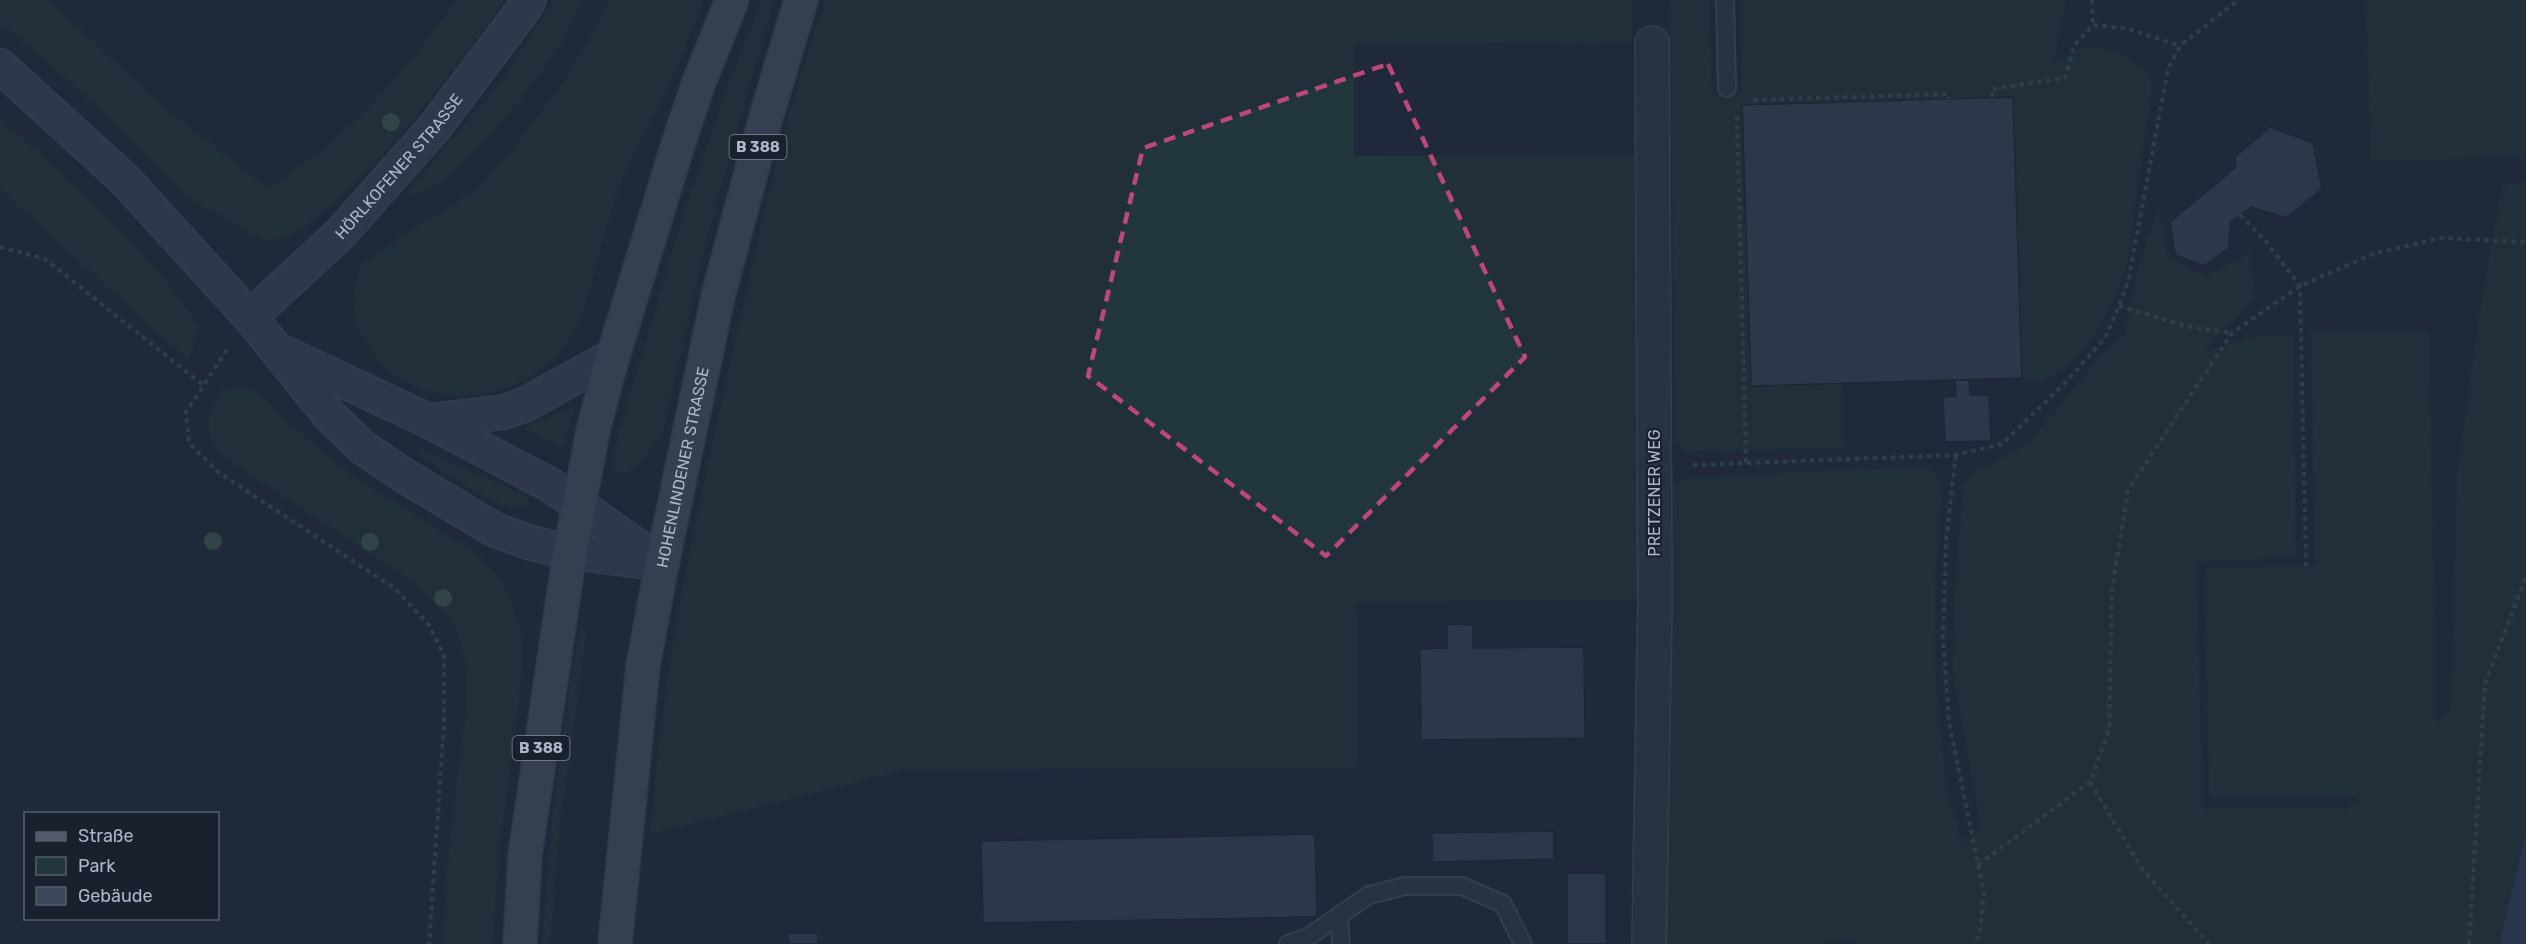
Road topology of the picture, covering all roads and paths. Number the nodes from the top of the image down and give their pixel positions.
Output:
1 (529, 0) edge
2 (732, 0) edge
3 (801, 0) edge
4 (1725, 0) edge
5 (2092, 0) edge
6 (2238, 0) edge
7 (2093, 25) junction
8 (1652, 43) dead end
9 (2180, 46) junction
10 (0, 66) edge
11 (1728, 88) dead end
12 (1992, 97) dead end
13 (1948, 99) dead end
14 (1749, 100) dead end
15 (1737, 112) dead end
16 (2240, 215) dead end
17 (2526, 242) edge
18 (0, 247) edge
19 (2300, 286) junction
20 (2119, 306) junction
21 (250, 317) junction
22 (2232, 333) junction
23 (275, 348) junction
24 (613, 356) junction
25 (429, 421) junction
26 (1956, 455) junction
27 (1746, 463) junction
28 (1654, 467) junction
29 (579, 504) junction
30 (570, 552) junction
31 (662, 564) junction
32 (2306, 567) dead end
33 (2526, 577) edge
34 (2090, 782) junction
35 (1978, 865) junction
36 (1339, 915) junction
37 (429, 944) edge
38 (520, 944) edge
39 (615, 944) edge
40 (1288, 944) edge
41 (1341, 944) edge
42 (1523, 944) edge
43 (1648, 944) edge
44 (1976, 944) edge
45 (2209, 944) edge
46 (2469, 944) edge

1 - 21 main road, HÖRLKOFENER STRASSE
2 - 24 main road, B 388
3 - 31 main road, HOHENLINDENER STRASSE / B 388
4 - 11 lane
5 - 7 path
6 - 9 path
7 - 9 path
7 - 12 path
8 - 28 street, PRETZENER WEG
9 - 20 path
10 - 21 main road
13 - 14 path
15 - 27 path
16 - 19 path
17 - 19 path
18 - 37 path
19 - 22 path
19 - 32 path
20 - 22 path
20 - 26 path
21 - 23 main road
22 - 34 path
23 - 25 main road
23 - 30 main road
24 - 25 main road
24 - 29 main road, B 388
25 - 29 main road
26 - 27 path
26 - 35 path
27 - 28 path
28 - 43 street, PRETZENER WEG
29 - 30 main road, B 388
29 - 31 main road
30 - 31 main road
30 - 38 main road, B 388
31 - 39 main road, HOHENLINDENER STRASSE / B 388
33 - 46 path
34 - 35 path
34 - 45 path
35 - 44 path
36 - 40 lane
36 - 41 lane
36 - 42 lane

